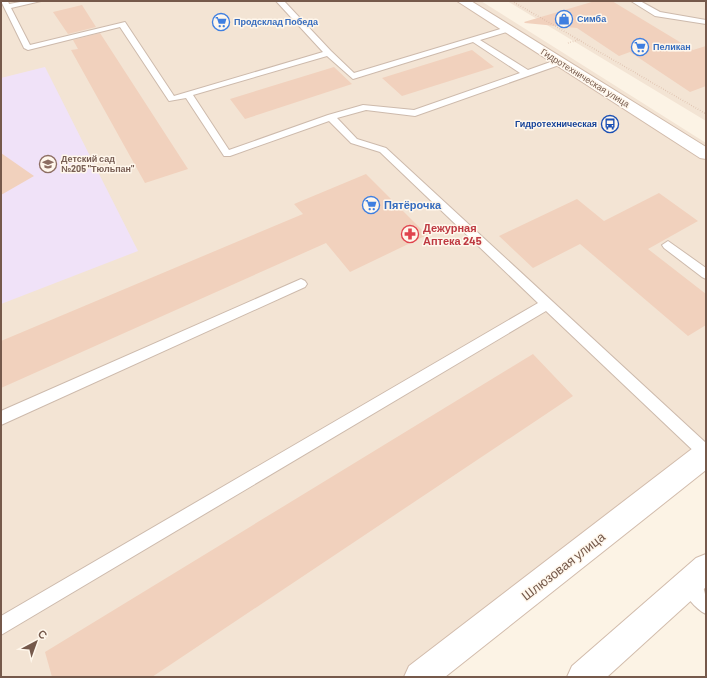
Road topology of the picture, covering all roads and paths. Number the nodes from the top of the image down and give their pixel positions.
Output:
1 (37, 1) edge
2 (280, 1) edge
3 (463, 1) edge
4 (512, 1) edge
5 (635, 1) edge
6 (5, 4) edge
7 (706, 22) edge
8 (507, 29) junction
9 (474, 39) junction
10 (328, 53) junction
11 (559, 62) junction
12 (526, 73) junction
13 (188, 94) junction
14 (706, 114) edge
15 (331, 117) junction
16 (706, 154) edge
17 (668, 245) dead end
18 (706, 274) edge
19 (301, 284) dead end
20 (547, 304) junction
21 (1, 418) edge
22 (706, 454) edge
23 (700, 586) edge
24 (1, 626) edge
25 (420, 677) edge
26 (583, 677) edge

1 - 6 lane
2 - 10 lane
3 - 8 main road, Гидротехническая улица
4 - 14 path
5 - 7 lane
6 - 13 lane
8 - 9 lane
8 - 11 main road, Гидротехническая улица
9 - 10 lane
9 - 12 lane
10 - 13 lane
11 - 12 lane
11 - 16 main road, Гидротехническая улица
12 - 15 lane
13 - 15 lane
15 - 20 lane
17 - 18 lane
19 - 21 lane
20 - 22 lane
20 - 24 lane
22 - 25 main road, Шлюзовая улица
23 - 26 main road

